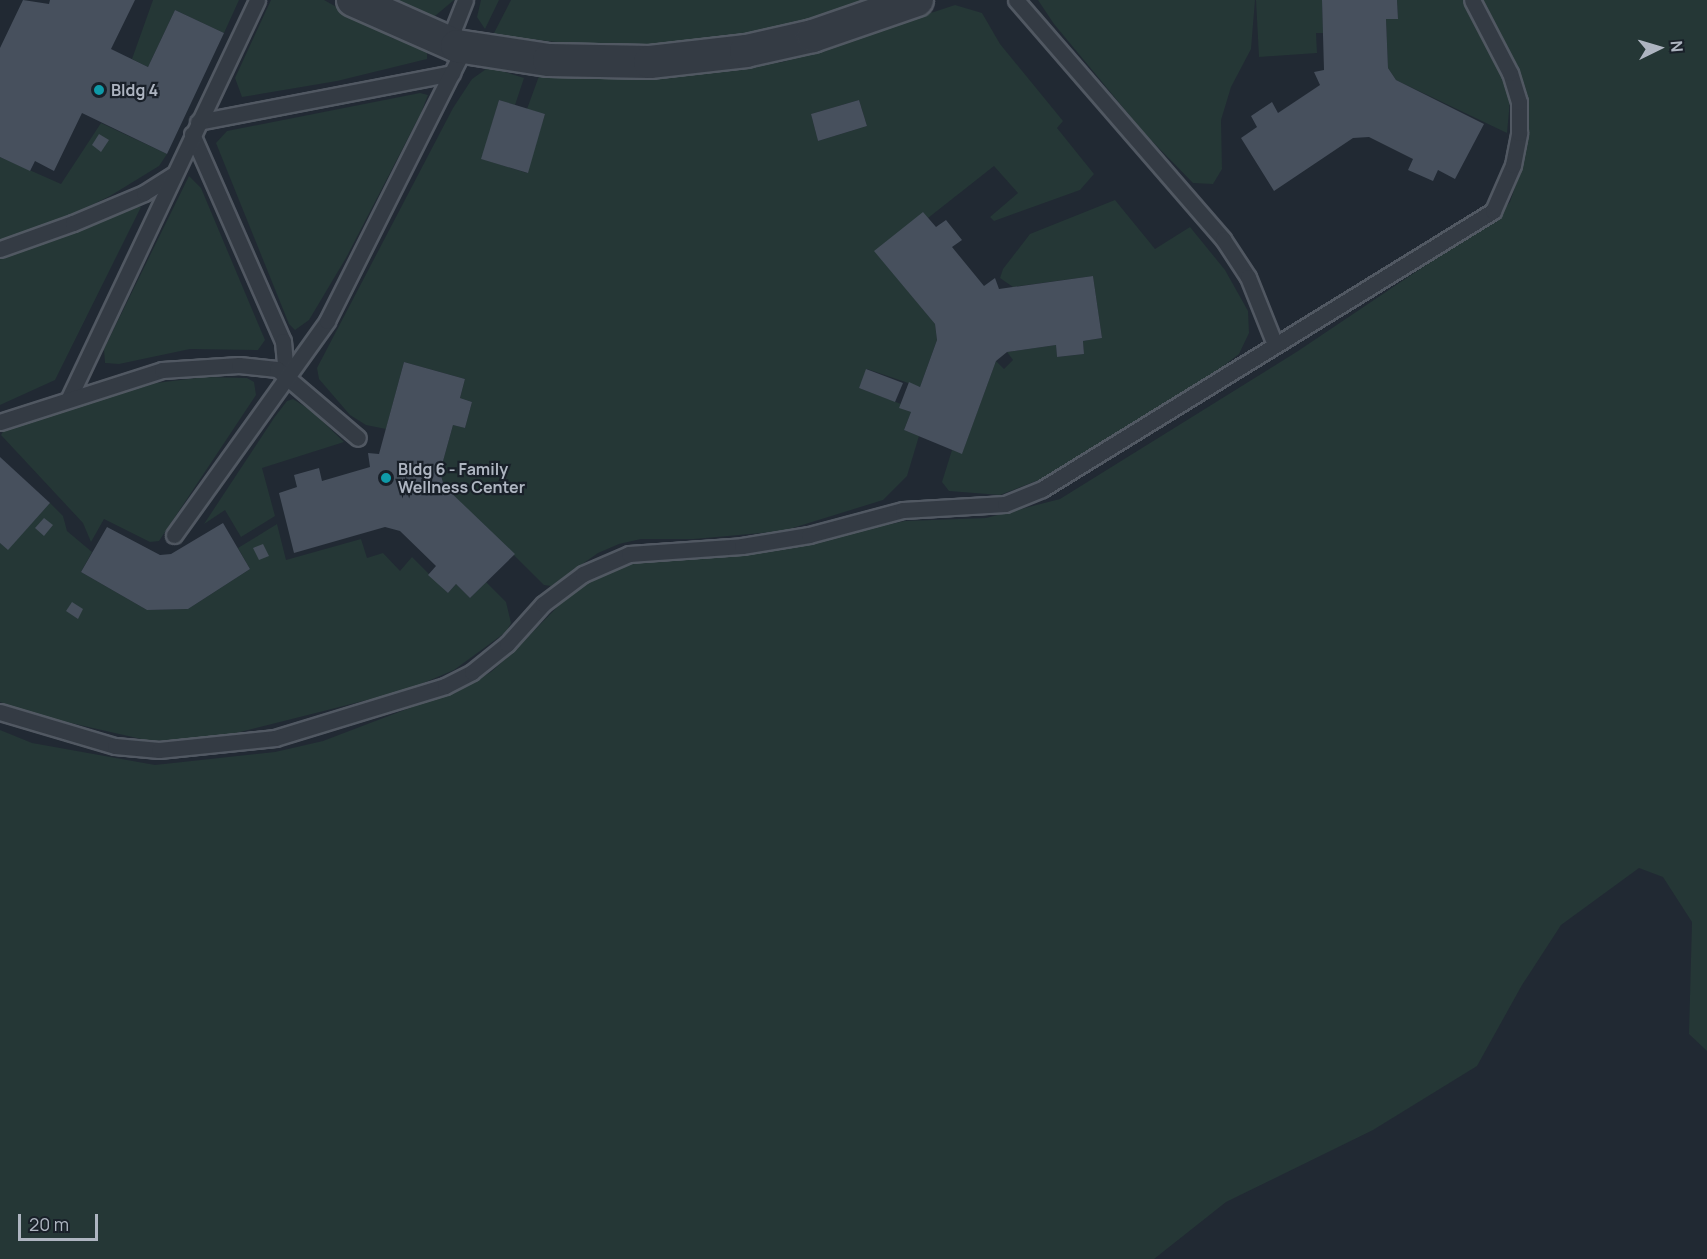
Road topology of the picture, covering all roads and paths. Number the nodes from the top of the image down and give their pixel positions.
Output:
1 (257, 0) edge
2 (353, 0) edge
3 (465, 0) edge
4 (917, 0) edge
5 (1016, 0) edge
6 (1472, 0) edge
7 (455, 54) junction
8 (195, 128) junction
9 (173, 175) junction
10 (0, 249) edge
11 (1275, 342) junction
12 (286, 375) junction
13 (69, 398) junction
14 (0, 422) edge
15 (358, 438) dead end
16 (174, 535) dead end
17 (0, 712) edge

1 - 8 lane
2 - 7 street
3 - 7 lane
4 - 7 street
5 - 11 lane
6 - 11 lane
7 - 8 lane
7 - 12 lane
8 - 9 lane
8 - 12 lane
9 - 10 lane
9 - 13 lane
11 - 17 lane
12 - 13 lane
12 - 15 lane
12 - 16 lane
13 - 14 lane

